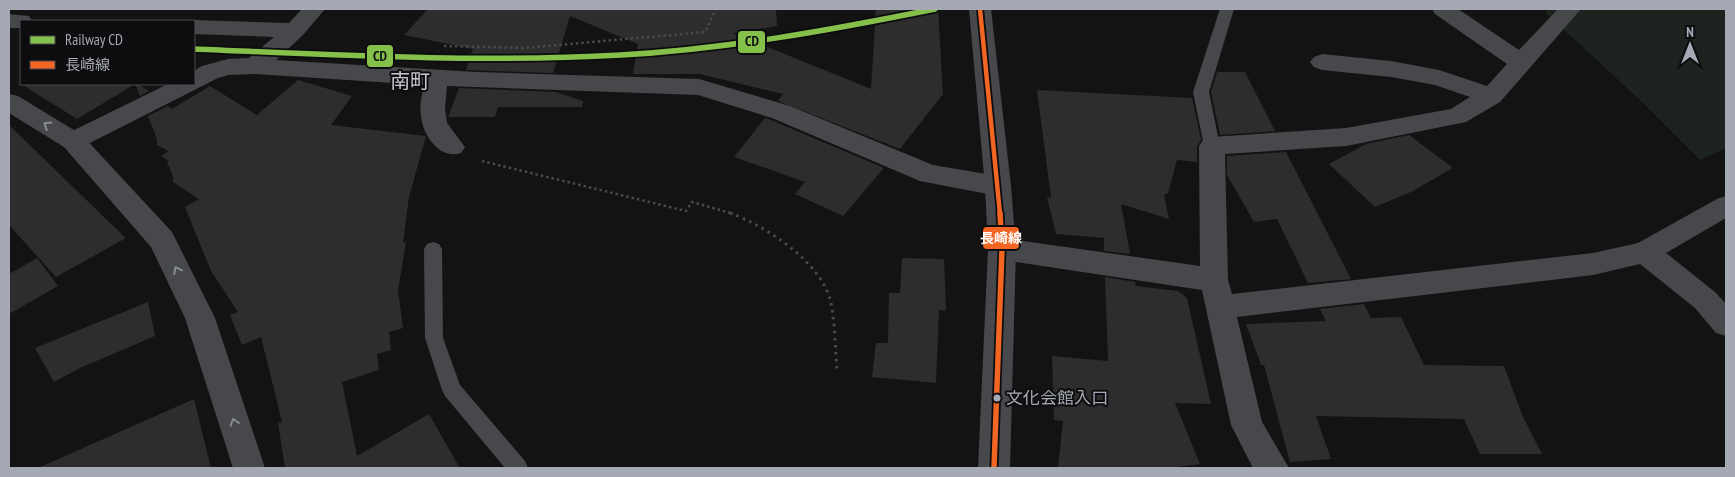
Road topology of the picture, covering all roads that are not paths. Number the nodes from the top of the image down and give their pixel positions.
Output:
1 (314, 9) edge
2 (980, 9) edge
3 (1227, 9) edge
4 (1443, 9) edge
5 (1570, 9) edge
6 (195, 27) edge
7 (295, 30) junction
8 (1322, 62) dead end
9 (1522, 63) junction
10 (255, 66) junction
11 (437, 78) junction
12 (195, 80) edge
13 (185, 85) edge
14 (1491, 96) junction
15 (9, 102) edge
16 (73, 141) junction
17 (1212, 146) junction
18 (452, 147) road end
19 (998, 186) junction
20 (1726, 206) edge
21 (433, 249) dead end
22 (1002, 249) junction
23 (1645, 252) junction
24 (1217, 294) junction
25 (1726, 324) edge
26 (249, 468) edge
27 (518, 468) edge
28 (994, 468) edge
29 (1273, 468) edge

1 - 7 street
2 - 19 street
3 - 17 lane
4 - 9 street
5 - 9 street
6 - 7 street
7 - 10 street
8 - 14 street
9 - 14 street
10 - 11 street
10 - 12 street
11 - 18 street
11 - 19 street
13 - 16 street
14 - 17 street
16 -> 15 street
26 -> 16 street
17 - 24 street
19 - 22 street
20 - 23 street
21 - 27 lane
22 - 24 street
22 - 28 street
23 - 24 street
23 - 25 street
24 - 29 street

